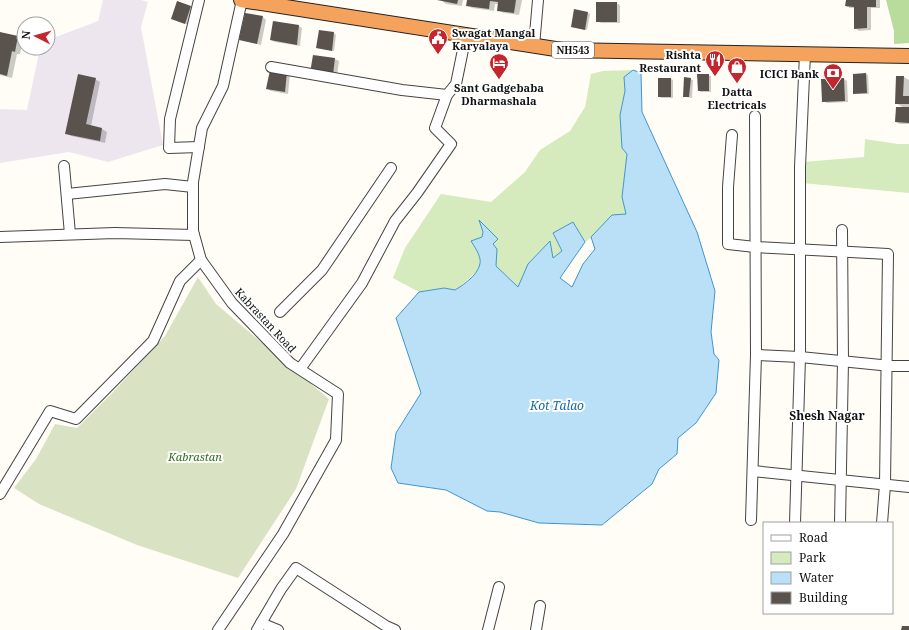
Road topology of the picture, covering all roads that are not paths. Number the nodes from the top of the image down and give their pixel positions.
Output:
1 (199, 0) edge
2 (242, 0) edge
3 (538, 0) edge
4 (466, 35) junction
5 (534, 46) junction
6 (805, 54) junction
7 (909, 56) edge
8 (271, 67) dead end
9 (447, 95) junction
10 (756, 116) dead end
11 (732, 135) dead end
12 (199, 147) junction
13 (64, 166) dead end
14 (391, 168) dead end
15 (193, 188) junction
16 (67, 194) junction
17 (842, 230) dead end
18 (70, 234) junction
19 (194, 235) junction
20 (0, 237) edge
21 (755, 247) junction
22 (800, 248) junction
23 (842, 251) junction
24 (201, 260) junction
25 (280, 312) dead end
26 (756, 355) junction
27 (800, 357) junction
28 (843, 361) junction
29 (886, 365) junction
30 (909, 366) edge
31 (300, 369) junction
32 (753, 471) junction
33 (796, 475) junction
34 (841, 481) junction
35 (884, 485) junction
36 (909, 487) edge
37 (0, 494) edge
38 (751, 520) dead end
39 (795, 522) edge
40 (840, 522) edge
41 (882, 522) edge
42 (499, 587) dead end
43 (540, 606) dead end
44 (259, 626) edge
45 (218, 630) edge
46 (278, 630) edge
47 (395, 630) edge
48 (488, 630) edge
49 (536, 630) edge

1 - 12 street
2 - 4 highway, NH543
2 - 12 street, Kabrastan Road
3 - 5 street
4 - 5 highway, NH543
4 - 9 street
5 - 6 highway, NH543
6 - 7 highway, NH543
6 - 22 street
8 - 9 street
9 - 31 street
10 - 21 street
11 - 21 street
12 - 15 street, Kabrastan Road
13 - 16 street
14 - 25 street
15 - 16 street
15 - 19 street, Kabrastan Road
16 - 18 street
17 - 23 street
18 - 19 street
18 - 20 street
19 - 24 street, Kabrastan Road
21 - 22 street
21 - 26 street
22 - 23 street
22 - 27 street
23 - 28 street
23 - 29 street
24 - 31 street, Kabrastan Road
24 - 37 street
26 - 27 street
26 - 32 street
27 - 28 street
27 - 33 street
28 - 29 street
28 - 34 street
29 - 30 street
29 - 35 street
31 - 45 street, Kabrastan Road
32 - 33 street
32 - 38 street
33 - 34 street
33 - 39 street
34 - 35 street
34 - 40 street
35 - 36 street
35 - 41 street
42 - 48 street
43 - 49 street
44 - 46 street
44 - 47 street

